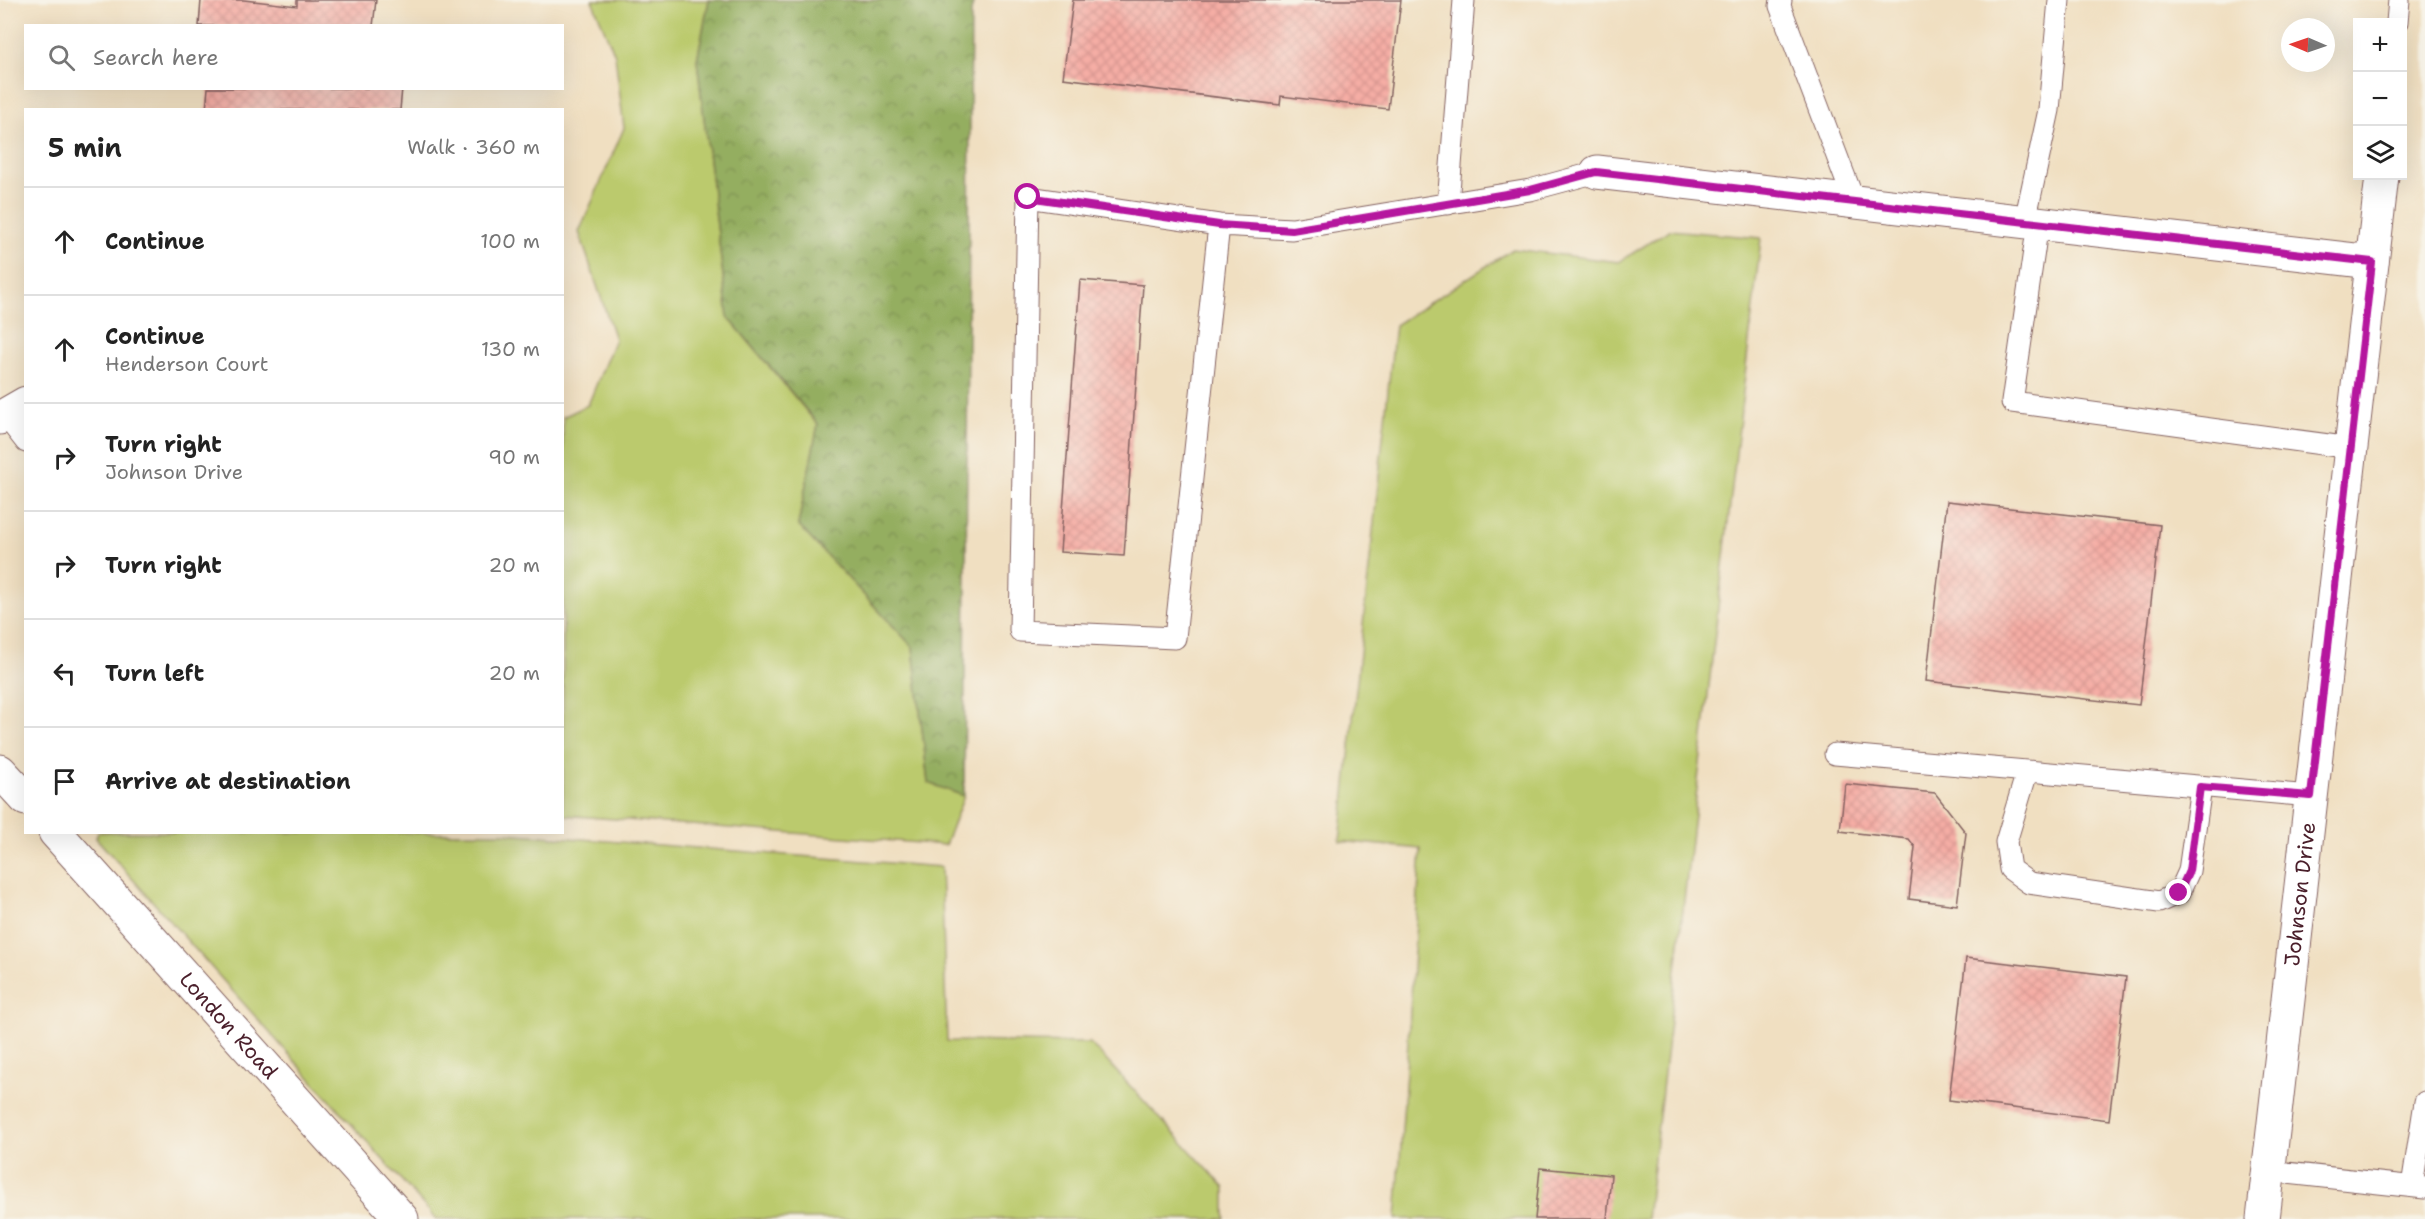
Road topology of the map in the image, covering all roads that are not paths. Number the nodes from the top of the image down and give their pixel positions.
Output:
1 (1464, 0) edge
2 (1781, 0) edge
3 (2059, 0) edge
4 (2399, 0) edge
5 (2397, 18) edge
6 (1596, 172) joint
7 (2382, 180) edge
8 (1854, 201) junction
9 (1448, 204) junction
10 (2031, 222) junction
11 (1219, 225) junction
12 (2372, 262) junction
13 (10, 412) edge
14 (24, 438) edge
15 (2351, 448) junction
16 (1835, 754) dead end
17 (0, 771) edge
18 (2027, 772) junction
19 (2200, 787) junction
20 (2311, 796) junction
21 (24, 797) edge
22 (57, 834) edge
23 (2425, 1102) edge
24 (2268, 1171) junction
25 (2418, 1187) edge
26 (402, 1219) edge
27 (2263, 1219) edge

1 - 9 lane
2 - 8 lane
3 - 10 lane
4 - 5 lane
6 - 8 street
6 - 9 lane
7 - 12 street, Johnson Drive
8 - 10 street
9 - 11 lane
10 - 12 street
10 - 15 lane
11 - 11 lane
12 - 15 street, Johnson Drive
13 - 14 lane
15 - 20 street, Johnson Drive
16 - 18 lane
17 - 21 street
18 - 19 lane
18 - 19 lane
19 - 20 lane
20 - 24 street, Johnson Drive
22 - 26 street, London Road
23 - 25 lane
24 - 25 lane
24 - 27 street, Johnson Drive

